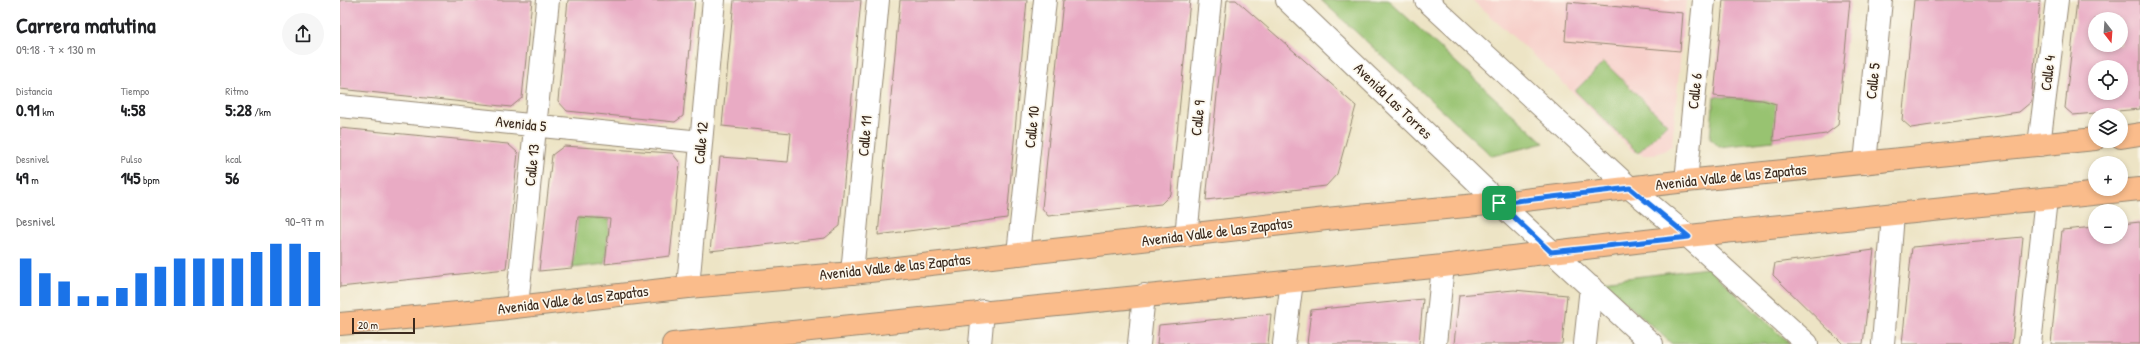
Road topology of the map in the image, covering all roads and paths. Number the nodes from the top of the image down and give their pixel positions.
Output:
1 (548, 0) edge
2 (714, 0) edge
3 (878, 0) edge
4 (1045, 0) edge
5 (1210, 0) edge
6 (1287, 0) edge
7 (1426, 0) edge
8 (1704, 0) edge
9 (1881, 0) edge
10 (2057, 0) edge
11 (340, 106) edge
12 (536, 125) junction
13 (2140, 134) edge
14 (2128, 135) edge
15 (2088, 140) edge
16 (701, 142) junction
17 (2040, 145) junction
18 (1865, 163) junction
19 (1686, 181) junction
20 (1630, 188) junction
21 (2140, 189) edge
22 (2046, 199) junction
23 (1499, 203) junction
24 (1893, 214) junction
25 (1186, 236) junction
26 (1689, 237) junction
27 (1551, 252) junction
28 (1018, 254) junction
29 (1443, 266) junction
30 (852, 273) junction
31 (1292, 281) junction
32 (688, 287) junction
33 (1591, 287) junction
34 (1144, 295) junction
35 (517, 306) junction
36 (983, 311) junction
37 (340, 324) edge
38 (816, 337) edge
39 (673, 344) edge
40 (980, 344) edge
41 (1139, 344) edge
42 (1284, 344) edge
43 (1435, 344) edge
44 (1585, 344) edge
45 (1652, 344) edge
46 (1807, 344) edge
47 (1883, 344) edge
48 (2030, 344) edge

1 - 12 street, Calle 13
2 - 16 street, Calle 12
3 - 30 street, Calle 11
4 - 28 street, Calle 10
5 - 25 street, Calle 9
6 - 23 street, Avenida Las Torres
7 - 20 street
8 - 19 street, Calle 6
9 - 18 street, Calle 5
10 - 17 street, Calle 4
11 - 12 street, Avenida 5
12 - 16 street, Avenida 5
12 - 35 street, Calle 13
13 - 14 main road
15 - 17 main road, Avenida Valle de las Zapatas
16 - 32 street, Calle 12
17 - 18 main road, Avenida Valle de las Zapatas
18 - 19 main road, Avenida Valle de las Zapatas
19 - 20 main road, Avenida Valle de las Zapatas
20 - 23 main road, Avenida Valle de las Zapatas
20 - 26 street
21 - 22 main road
22 - 24 main road
22 - 48 street
23 - 25 main road, Avenida Valle de las Zapatas
23 - 27 street, Avenida Las Torres
24 - 26 main road
24 - 47 street
25 - 28 main road, Avenida Valle de las Zapatas
26 - 27 main road
26 - 46 street
27 - 29 main road
27 - 33 street, Avenida Las Torres
28 - 30 main road, Avenida Valle de las Zapatas
29 - 31 main road
29 - 43 street
30 - 32 main road, Avenida Valle de las Zapatas
31 - 34 main road
31 - 42 street
32 - 35 main road, Avenida Valle de las Zapatas
33 - 44 street
33 - 45 street, Avenida Las Torres
34 - 36 main road
34 - 41 street
35 - 37 main road, Avenida Valle de las Zapatas
36 - 38 main road
36 - 40 street
38 - 39 main road

